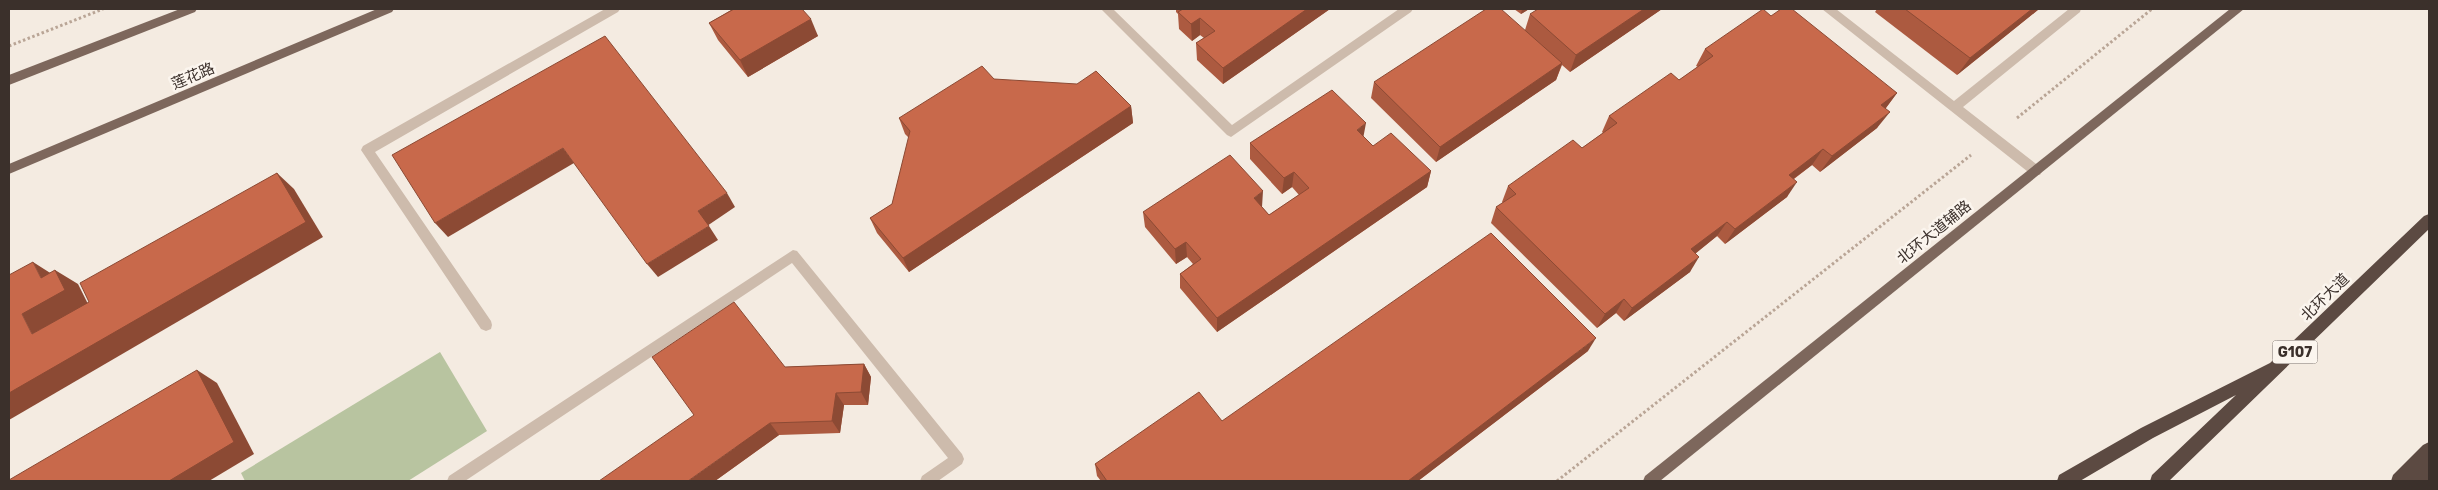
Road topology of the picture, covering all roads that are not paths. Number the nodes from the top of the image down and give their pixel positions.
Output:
1 (191, 9) edge
2 (388, 9) edge
3 (614, 9) edge
4 (1106, 9) edge
5 (1407, 9) edge
6 (1828, 9) edge
7 (2076, 9) edge
8 (2238, 9) edge
9 (9, 80) edge
10 (1955, 107) junction
11 (9, 169) edge
12 (2036, 171) junction
13 (2429, 220) edge
14 (486, 325) dead end
15 (2286, 361) junction
16 (2429, 450) edge
17 (2429, 462) edge
18 (454, 481) edge
19 (927, 481) edge
20 (1650, 481) edge
21 (2065, 481) edge
22 (2158, 481) edge
23 (2399, 481) edge
24 (2419, 481) edge

1 - 9 main road
2 - 11 main road, 莲花路
3 - 14 lane
4 - 5 lane
6 - 10 lane
7 - 10 lane
8 - 12 main road, 北环大道辅路
10 - 12 lane
12 - 20 main road, 北环大道辅路
13 - 15 highway, 北环大道 / G107
15 - 21 highway
15 - 22 highway, 北环大道 / G107
16 - 23 highway
17 - 24 highway
18 - 19 lane

